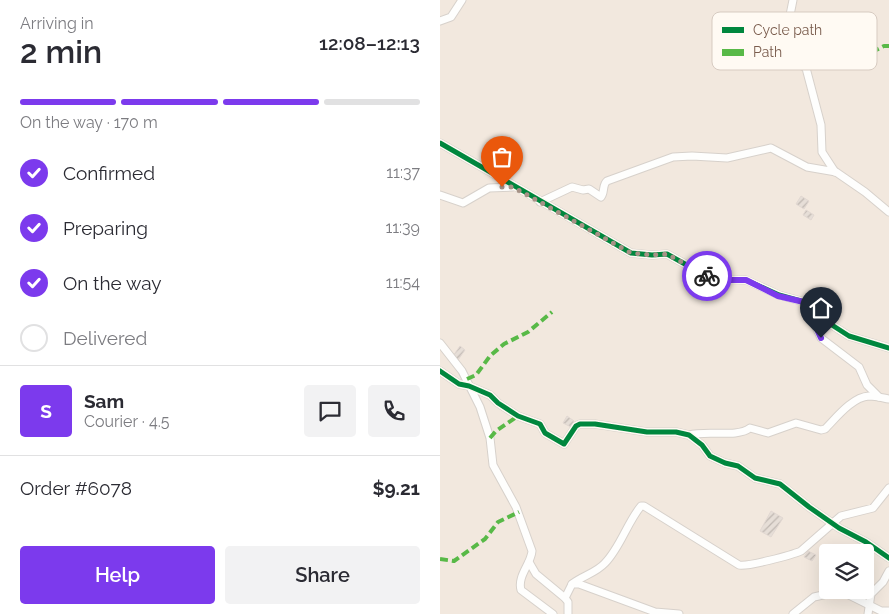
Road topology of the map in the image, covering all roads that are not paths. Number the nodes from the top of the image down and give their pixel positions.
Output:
1 (459, 1) edge
2 (440, 21) edge
3 (807, 70) edge
4 (440, 143) edge
5 (836, 172) junction
6 (513, 187) junction
7 (440, 195) edge
8 (540, 202) junction
9 (889, 212) edge
10 (818, 316) junction
11 (440, 343) edge
12 (889, 348) edge
13 (440, 371) edge
14 (470, 386) junction
15 (879, 398) junction
16 (889, 399) edge
17 (688, 434) junction
18 (889, 488) edge
19 (832, 523) junction
20 (889, 558) edge
21 (529, 562) junction
22 (889, 571) edge
23 (572, 584) junction
24 (565, 598) junction
25 (870, 605) junction
26 (889, 611) edge
27 (553, 614) edge
28 (568, 614) edge
29 (679, 614) edge
30 (793, 614) edge
31 (868, 614) edge

1 - 2 street
3 - 5 street
4 - 6 street
5 - 8 street
5 - 9 street
6 - 7 street
6 - 8 street
8 - 10 street
10 - 12 street
10 - 15 street
11 - 14 street
13 - 14 street
14 - 17 street
14 - 21 street
15 - 16 street
15 - 17 street
17 - 19 street
18 - 19 street
19 - 20 street
19 - 23 street
21 - 24 street
21 - 27 street
22 - 25 street
23 - 24 street
23 - 29 street
24 - 28 street
25 - 26 street
25 - 30 street
25 - 31 street

